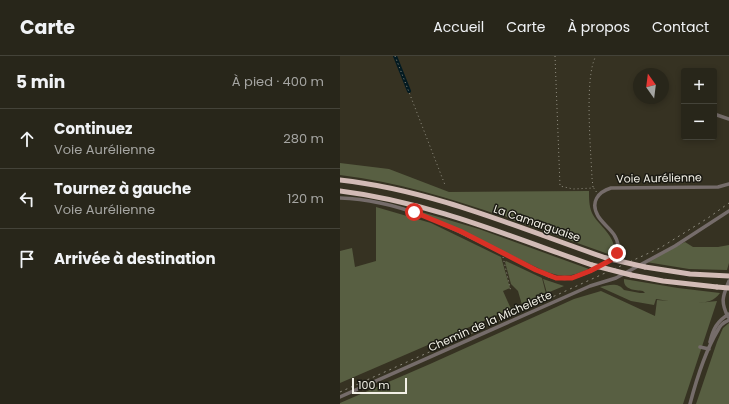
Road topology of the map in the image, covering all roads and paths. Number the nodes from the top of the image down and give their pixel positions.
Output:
1 (395, 56) edge
2 (555, 56) edge
3 (596, 56) edge
4 (717, 115) edge
5 (729, 119) edge
6 (340, 180) edge
7 (729, 184) edge
8 (445, 185) dead end
9 (594, 188) junction
10 (340, 191) edge
11 (598, 194) junction
12 (340, 198) edge
13 (729, 211) edge
14 (502, 253) junction
15 (729, 276) edge
16 (729, 281) edge
17 (729, 287) edge
18 (512, 292) dead end
19 (728, 315) edge
20 (729, 320) edge
21 (700, 347) dead end
22 (709, 349) junction
23 (340, 397) edge
24 (690, 404) edge

1 - 8 path
2 - 9 path
3 - 9 path
4 - 5 street
6 - 15 highway, La Camarguaise, bridge
7 - 11 street, Voie Aurélienne
9 - 11 path
10 - 17 highway, La Camarguaise, bridge
11 - 14 street
12 - 14 street
13 - 23 street, Chemin de la Michelette
14 - 18 path
16 - 19 street
19 - 20 street
19 - 22 street
20 - 22 street
21 - 22 street
22 - 24 street

